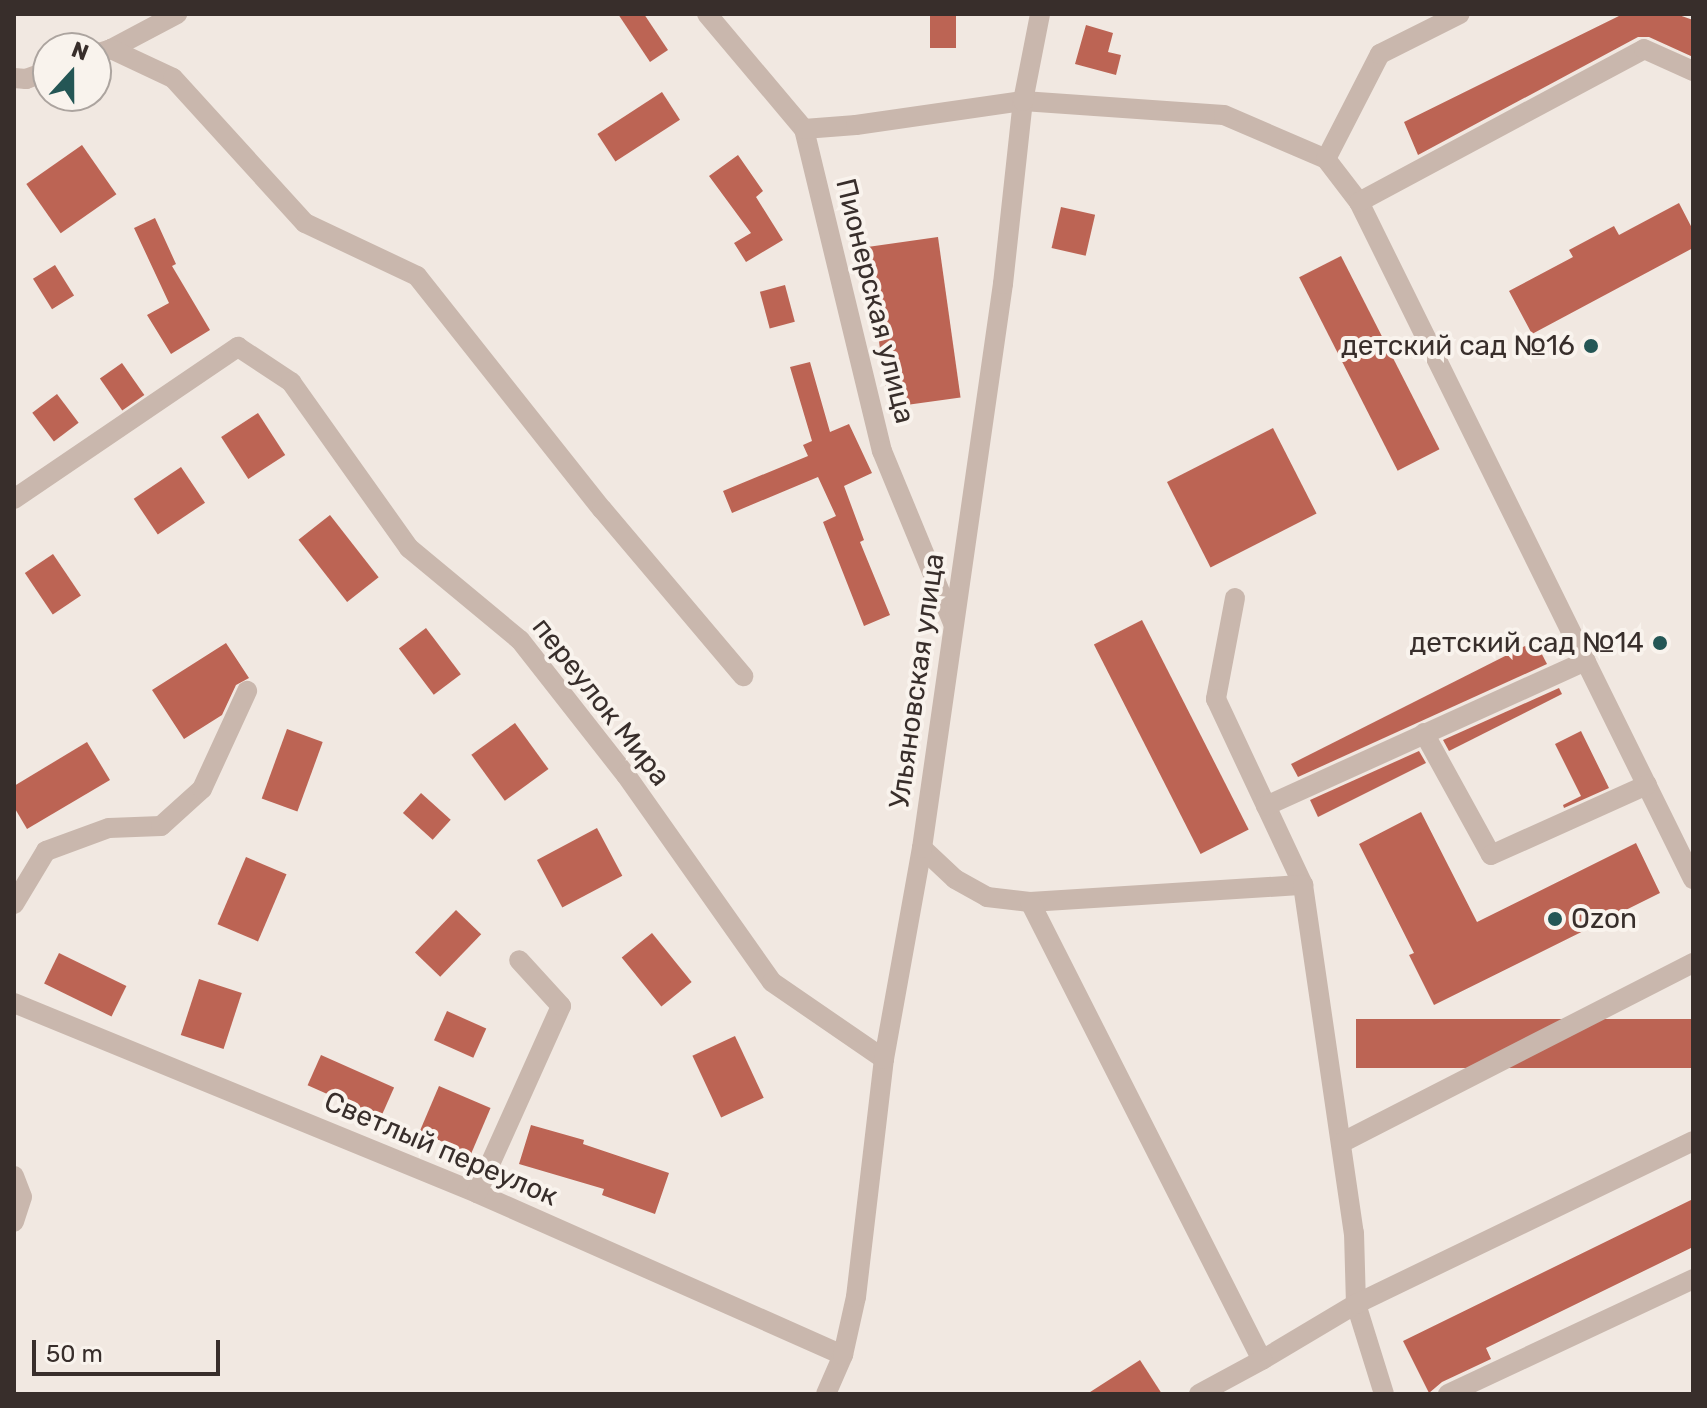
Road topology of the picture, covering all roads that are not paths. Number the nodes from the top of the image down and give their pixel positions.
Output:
1 (177, 14) edge
2 (707, 14) edge
3 (1040, 14) edge
4 (1460, 14) edge
5 (112, 47) edge
6 (112, 55) edge
7 (1693, 71) edge
8 (1023, 101) junction
9 (804, 129) junction
10 (1326, 159) junction
11 (1359, 202) junction
12 (14, 499) edge
13 (1235, 598) dead end
14 (954, 624) junction
15 (1586, 661) junction
16 (743, 676) dead end
17 (247, 691) dead end
18 (1424, 733) junction
19 (1647, 785) junction
20 (1266, 806) junction
21 (922, 848) junction
22 (1693, 879) edge
23 (1303, 885) junction
24 (1030, 902) junction
25 (14, 904) edge
26 (519, 960) dead end
27 (1693, 963) edge
28 (14, 1003) edge
29 (884, 1059) junction
30 (1693, 1141) edge
31 (1341, 1143) junction
32 (14, 1176) edge
33 (477, 1193) junction
34 (14, 1222) edge
35 (1693, 1279) edge
36 (1356, 1304) junction
37 (843, 1355) junction
38 (1262, 1360) junction
39 (826, 1394) edge
40 (1199, 1394) edge
41 (1384, 1394) edge
42 (1448, 1394) edge

1 - 5 street
2 - 9 street, Пионерская улица
3 - 8 street, Ульяновская улица
4 - 10 street
6 - 16 street
7 - 11 street
8 - 9 street
8 - 10 street
8 - 14 street, Ульяновская улица
9 - 14 street, Пионерская улица
10 - 11 street
11 - 15 street
12 - 29 street, переулок Мира
13 - 20 street
14 - 21 street, Ульяновская улица
15 - 18 street
15 - 19 street
17 - 25 street
18 - 19 street
18 - 20 street
19 - 22 street
20 - 23 street
21 - 24 street
21 - 29 street, Ульяновская улица
23 - 24 street
23 - 31 street
24 - 38 street
26 - 33 street
27 - 31 street
28 - 33 street, Светлый переулок
29 - 37 street, Ульяновская улица
30 - 36 street
31 - 36 street
32 - 34 street
33 - 37 street, Светлый переулок
35 - 42 street
36 - 38 street
36 - 41 street
37 - 39 street, Ульяновская улица
38 - 40 street

